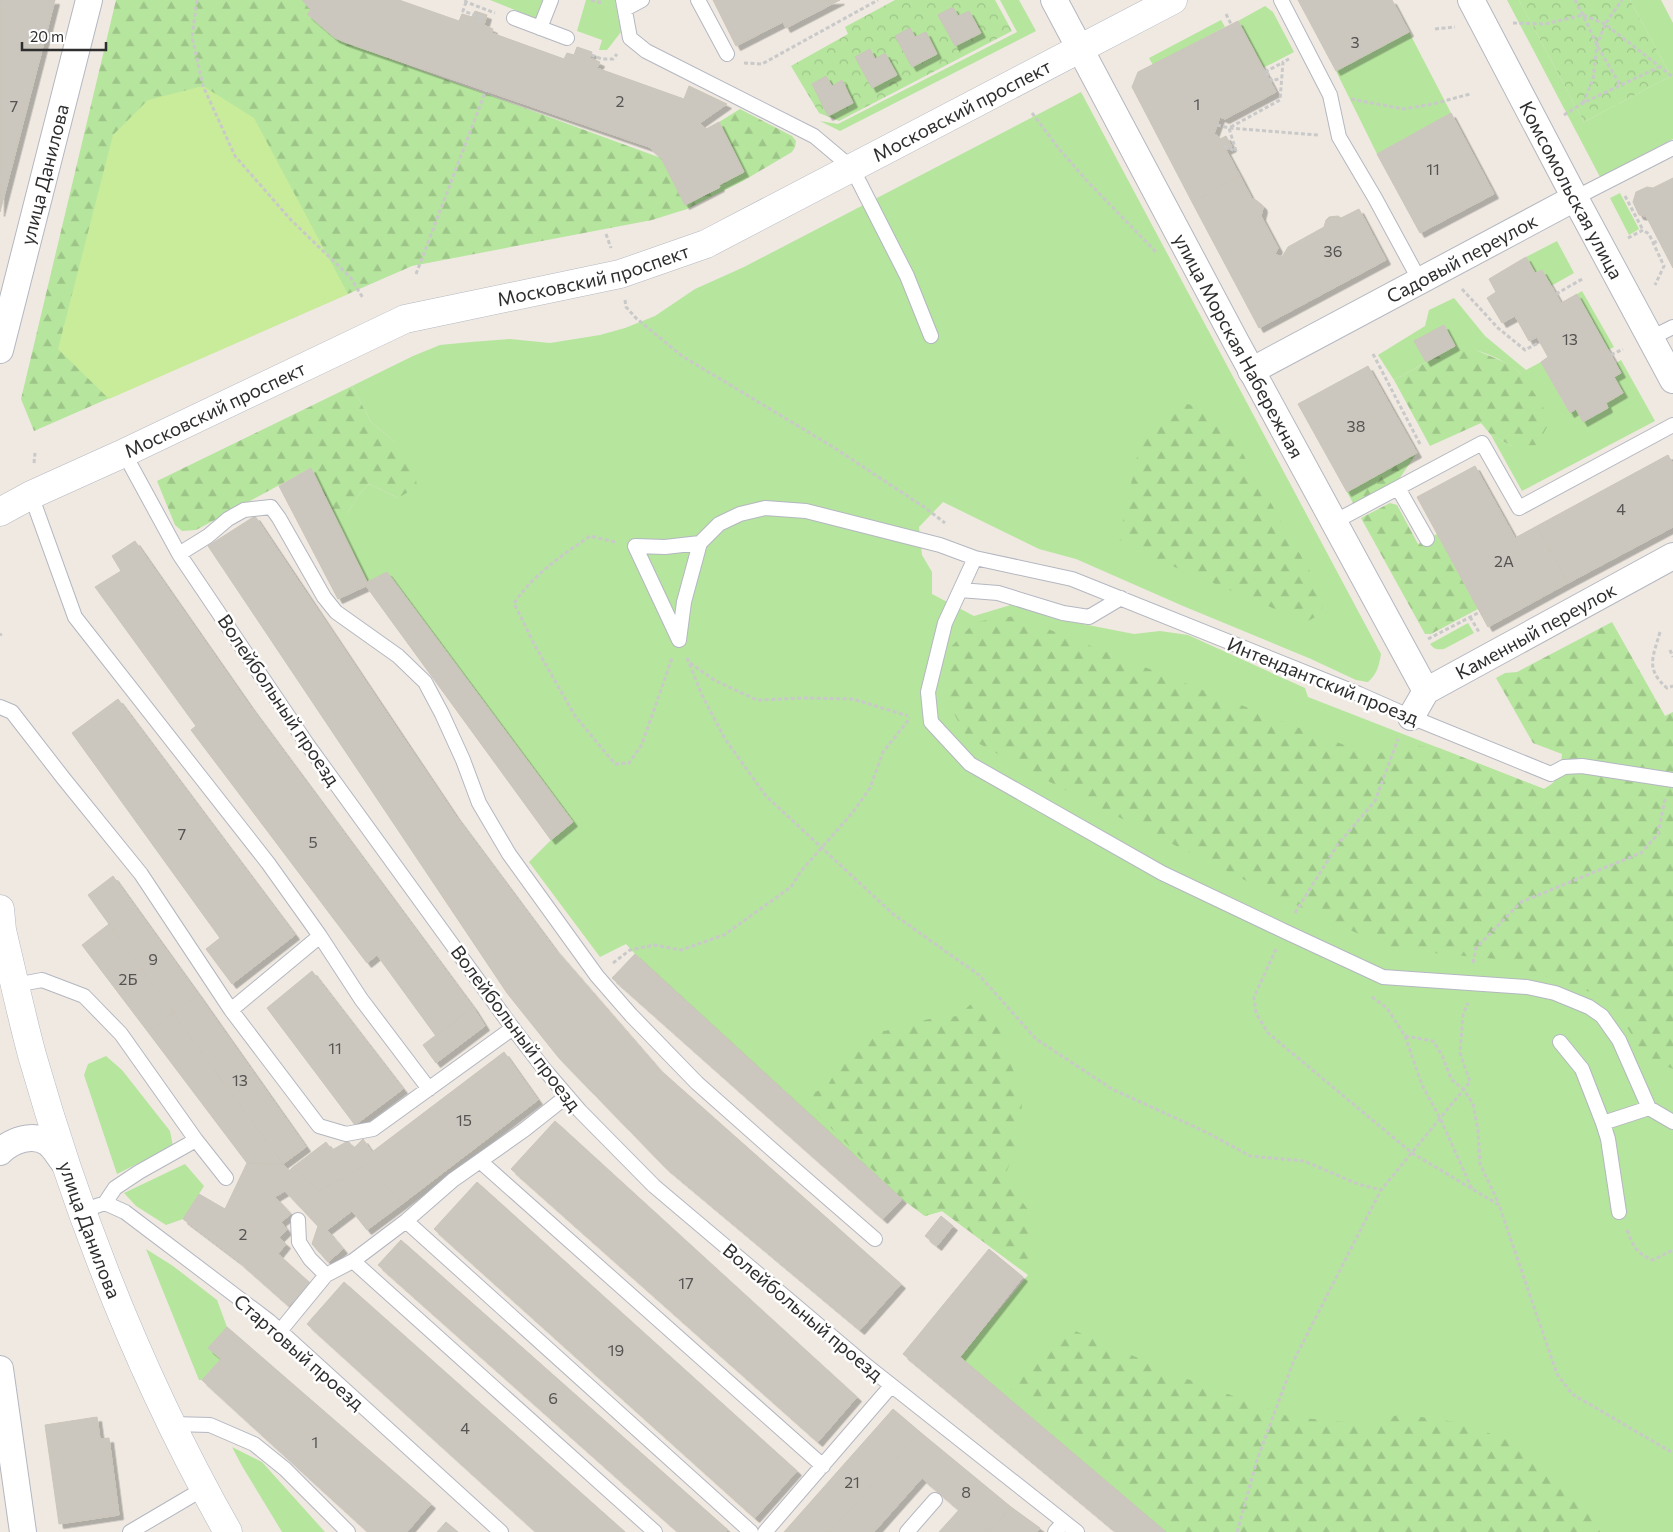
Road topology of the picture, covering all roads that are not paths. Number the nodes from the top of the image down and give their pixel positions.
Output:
1 (89, 0) edge
2 (551, 0) edge
3 (642, 0) edge
4 (698, 0) edge
5 (1054, 0) edge
6 (1172, 0) edge
7 (1281, 0) edge
8 (1471, 0) edge
9 (624, 5) edge
10 (514, 18) dead end
11 (540, 28) junction
12 (567, 38) dead end
13 (1080, 50) junction
14 (727, 54) road end
15 (1673, 148) edge
16 (852, 168) junction
17 (1574, 198) junction
18 (1420, 281) junction
19 (1662, 332) edge
20 (931, 336) dead end
21 (0, 350) edge
22 (1251, 371) junction
23 (1673, 380) edge
24 (1673, 425) edge
25 (124, 453) junction
26 (1398, 488) junction
27 (30, 495) junction
28 (0, 512) edge
29 (1334, 522) junction
30 (1427, 539) dead end
31 (700, 543) junction
32 (179, 554) junction
33 (1673, 556) edge
34 (975, 558) junction
35 (960, 590) junction
36 (1121, 598) junction
37 (1426, 691) junction
38 (0, 707) edge
39 (1411, 717) junction
40 (1671, 780) edge
41 (1, 920) edge
42 (320, 936) junction
43 (7, 977) edge
44 (231, 1010) junction
45 (513, 1028) junction
46 (1560, 1042) dead end
47 (429, 1089) junction
48 (567, 1096) junction
49 (1649, 1108) junction
50 (1673, 1122) edge
51 (1603, 1124) junction
52 (196, 1140) junction
53 (0, 1152) edge
54 (481, 1162) junction
55 (66, 1165) junction
56 (226, 1178) dead end
57 (93, 1207) junction
58 (1619, 1212) road end
59 (298, 1220) dead end
60 (406, 1222) junction
61 (875, 1239) dead end
62 (353, 1261) junction
63 (326, 1275) junction
64 (280, 1331) junction
65 (0, 1369) edge
66 (891, 1386) junction
67 (172, 1424) junction
68 (823, 1466) junction
69 (204, 1489) junction
70 (935, 1500) dead end
71 (1059, 1527) edge
72 (23, 1532) edge
73 (130, 1532) edge
74 (228, 1532) edge
75 (348, 1532) edge
76 (501, 1532) edge
77 (655, 1532) edge
78 (752, 1532) edge
79 (765, 1532) edge
80 (907, 1532) edge
81 (1077, 1532) edge

1 - 21 street, улица Данилова
2 - 11 lane
3 - 9 lane
4 - 14 lane
5 - 13 street, улица Морская Набережная
6 - 13 street, Московский проспект
7 - 18 lane
8 - 17 street, Комсомольская улица
9 - 16 lane
10 - 11 lane
11 - 12 lane
13 - 16 street, Московский проспект
13 - 22 street, улица Морская Набережная
15 - 17 lane, Садовый переулок
16 - 20 lane
16 - 25 street, Московский проспект
17 - 18 street, Садовый переулок
17 - 19 street, Комсомольская улица
18 - 22 street, Садовый переулок
19 - 23 street, Комсомольская улица
22 - 29 street, улица Морская Набережная
24 - 26 lane
25 - 27 street, Московский проспект
25 - 32 lane, Волейбольный проезд
26 - 29 lane
26 - 30 lane
27 - 28 street, Московский проспект
27 - 42 lane
29 - 37 street, улица Морская Набережная
31 - 31 lane
31 - 34 lane, Интендантский проезд
32 - 45 lane, Волейбольный проезд
32 - 61 lane
33 - 37 street, Каменный переулок
34 - 35 lane
34 - 36 lane, Интендантский проезд
35 - 36 lane
35 - 49 lane
36 - 39 lane, Интендантский проезд
37 - 39 street
38 - 44 lane
39 - 40 lane, Интендантский проезд
41 - 43 street, улица Данилова
42 - 44 lane
42 - 47 lane
43 - 52 lane
43 - 55 street, улица Данилова
44 - 47 lane
45 - 47 lane
45 - 48 lane, Волейбольный проезд
46 - 51 lane
48 - 54 lane
48 - 66 lane, Волейбольный проезд
49 - 50 lane
49 - 51 lane
51 - 58 lane
52 - 56 lane
52 - 57 lane
53 - 55 street
54 - 60 lane
54 - 68 lane
55 - 57 street, улица Данилова
57 - 64 lane, Стартовый проезд
57 - 67 street, улица Данилова
59 - 63 lane
60 - 62 lane
60 - 78 lane
62 - 63 lane
62 - 77 lane
63 - 64 lane
64 - 76 lane, Стартовый проезд
65 - 72 street
66 - 68 lane
66 - 71 lane, Волейбольный проезд
67 - 69 street, улица Данилова
67 - 75 lane
68 - 79 lane
69 - 73 lane
69 - 74 street, улица Данилова
70 - 80 lane
71 - 81 lane, Волейбольный проезд

